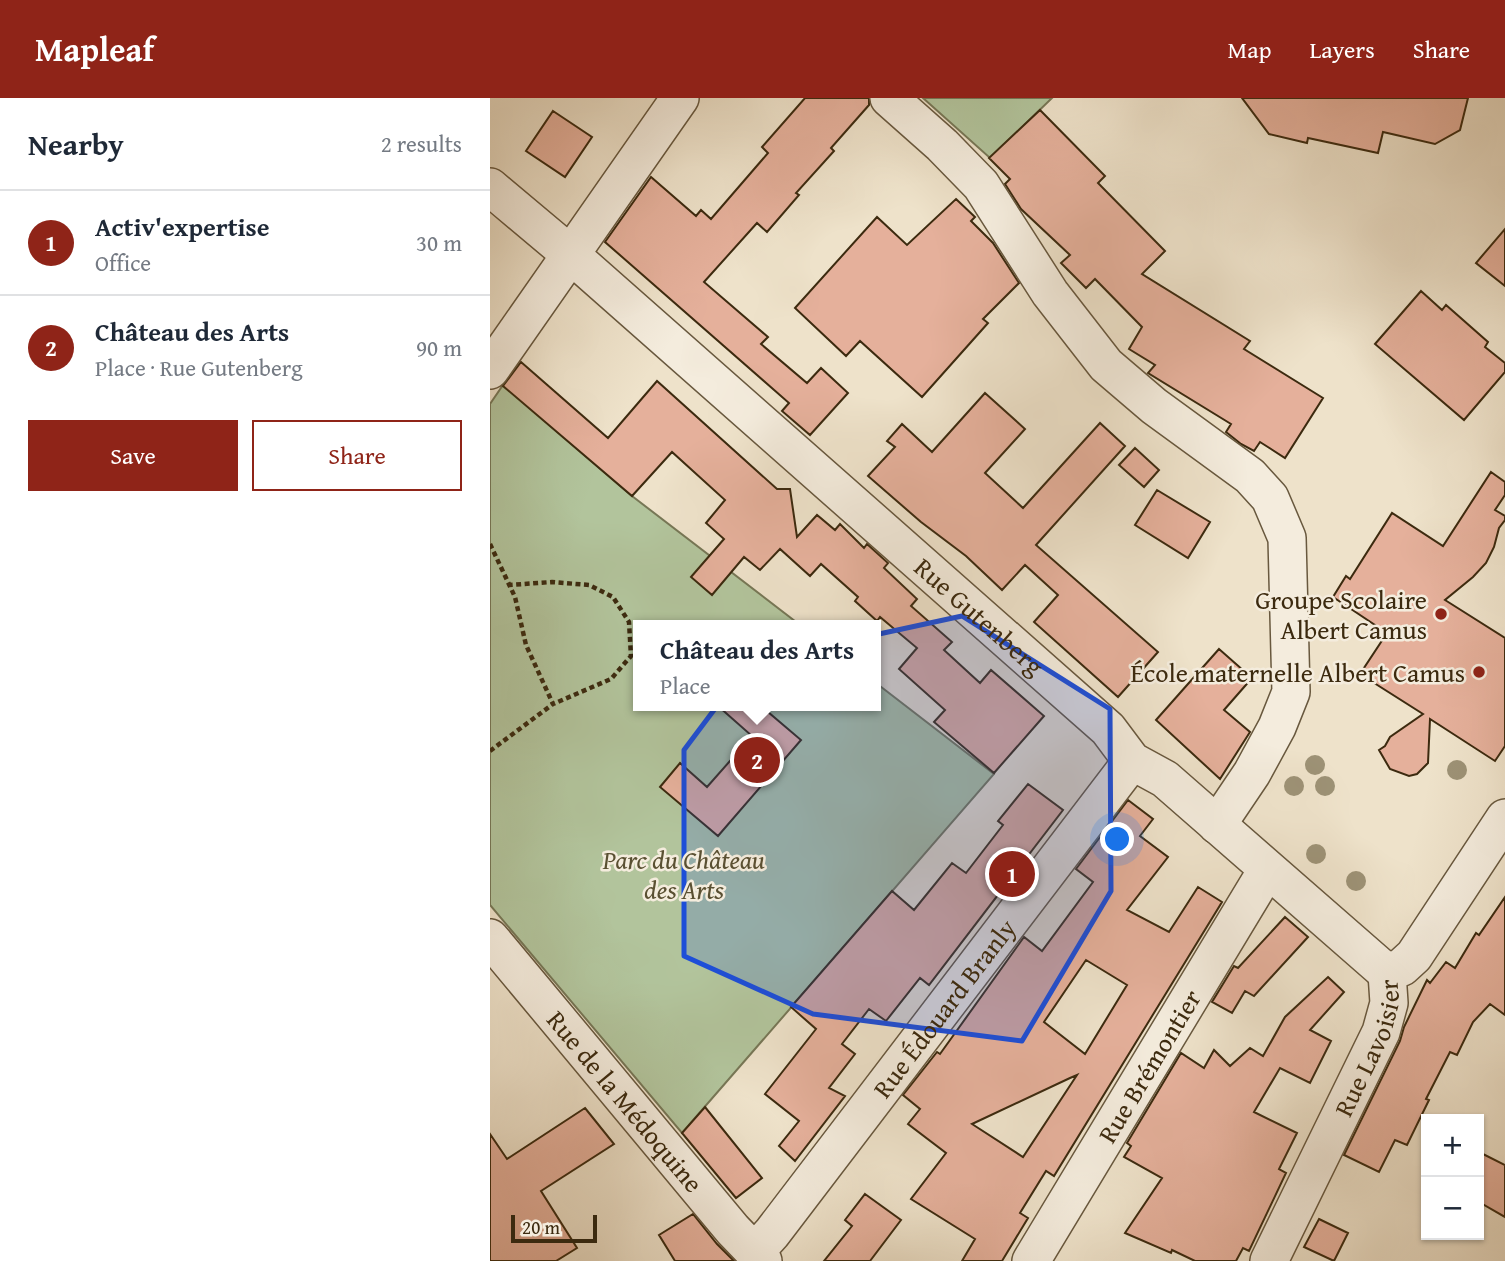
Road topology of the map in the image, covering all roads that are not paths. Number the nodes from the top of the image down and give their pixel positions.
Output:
1 (680, 98) edge
2 (889, 98) edge
3 (490, 187) edge
4 (571, 255) junction
5 (490, 370) edge
6 (1132, 761) junction
7 (1505, 818) edge
8 (1217, 825) junction
9 (1267, 870) junction
10 (490, 938) edge
11 (1387, 973) junction
12 (759, 1257) edge
13 (1031, 1261) edge
14 (1269, 1261) edge

1 - 4 street
2 - 8 street
3 - 4 street, Rue Gutenberg
4 - 5 street
4 - 6 street, Rue Gutenberg
6 - 8 street, Rue Gutenberg
6 - 12 street, Rue Édouard Branly
7 - 11 street, Rue Lavoisier
8 - 9 street, Rue Gutenberg
9 - 11 street, Rue Gutenberg
9 - 13 street, Rue Brémontier
10 - 12 street, Rue de la Médoquine
11 - 14 street, Rue Lavoisier

